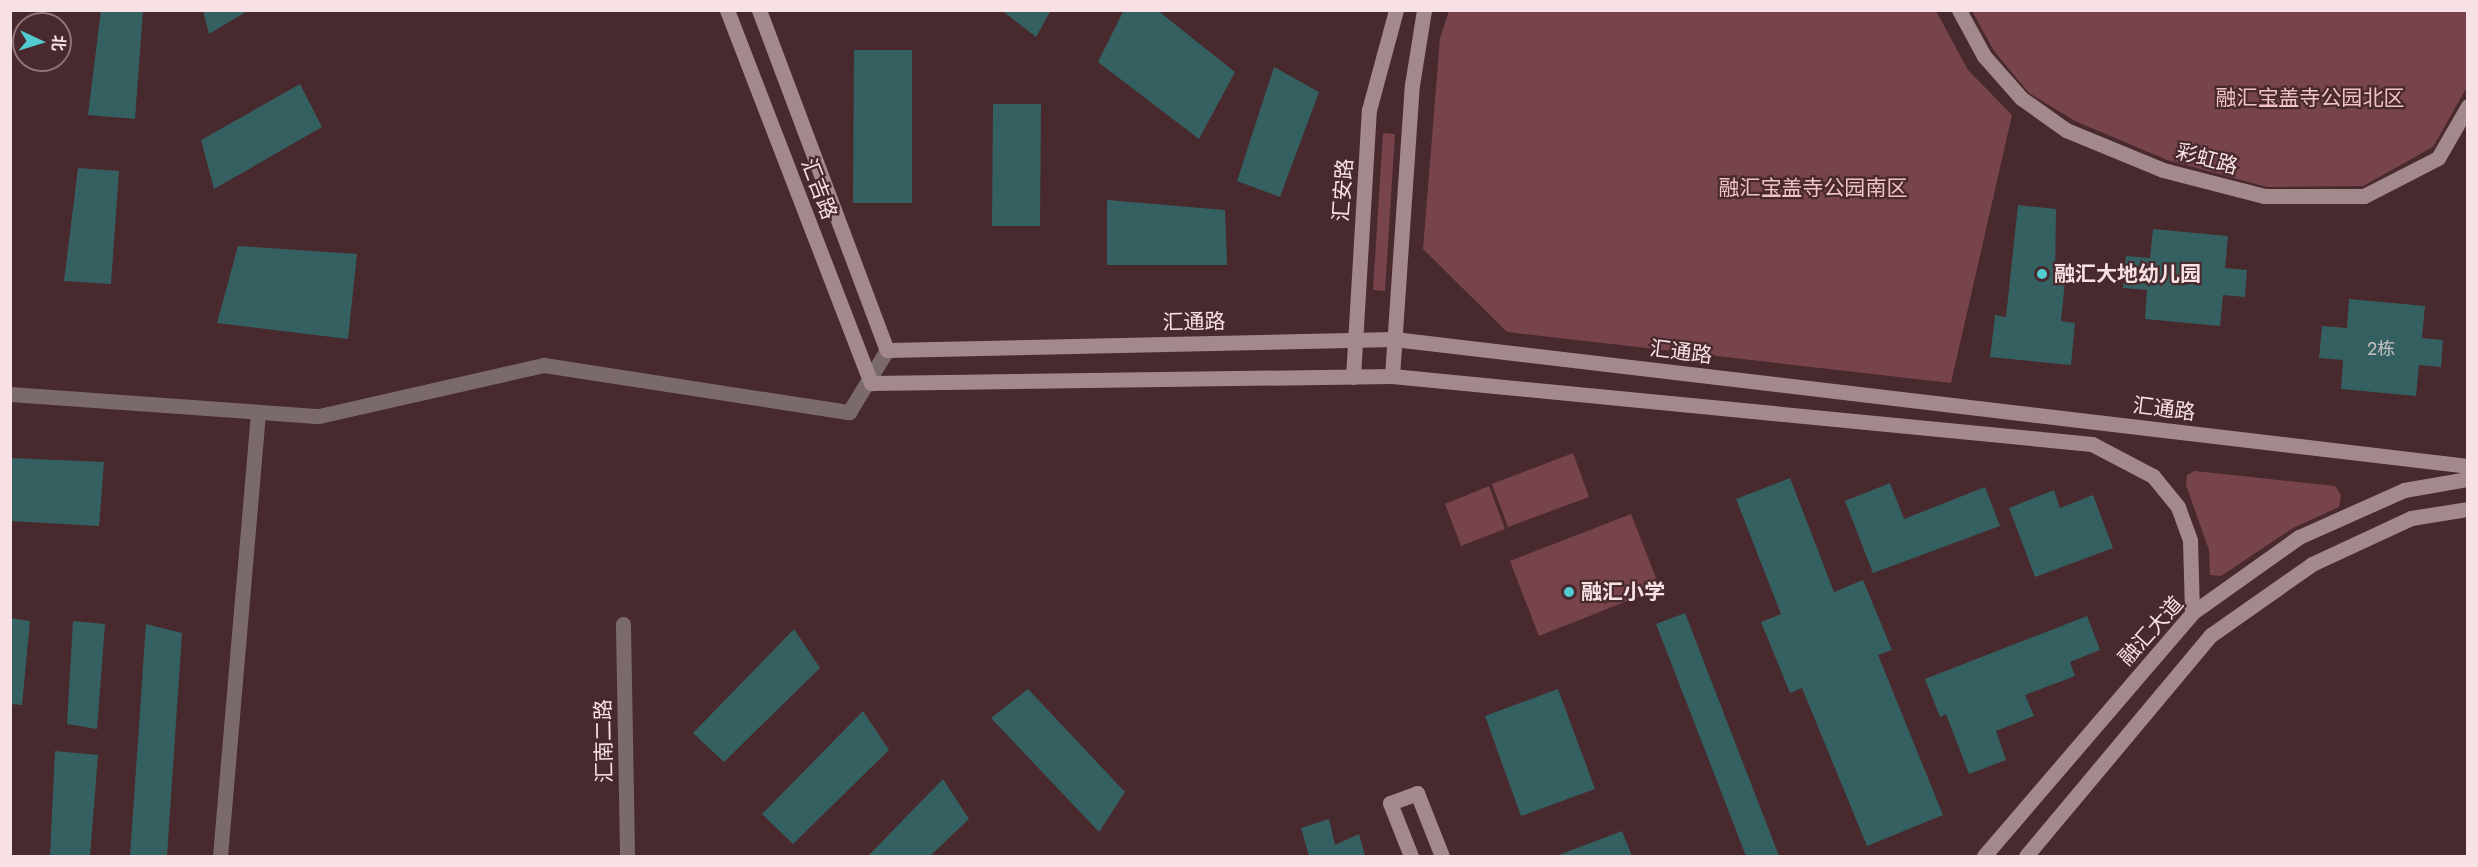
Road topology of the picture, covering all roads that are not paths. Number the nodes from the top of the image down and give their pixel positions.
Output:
1 (728, 10) edge
2 (759, 10) edge
3 (1396, 10) edge
4 (1424, 10) edge
5 (1959, 10) edge
6 (2468, 106) edge
7 (1394, 339) junction
8 (1354, 340) junction
9 (887, 350) junction
10 (1353, 376) junction
11 (1392, 376) junction
12 (871, 383) junction
13 (10, 394) edge
14 (258, 415) junction
15 (2468, 466) edge
16 (2468, 479) edge
17 (2468, 509) edge
18 (2192, 613) junction
19 (623, 624) dead end
20 (220, 856) edge
21 (627, 856) edge
22 (1411, 856) edge
23 (1442, 856) edge
24 (1984, 856) edge
25 (2026, 856) edge

1 - 12 main road, 汇吉路
2 - 9 main road, 汇吉路
3 - 8 main road, 汇安路
4 - 7 main road
5 - 6 main road, 彩虹路
7 - 8 main road, 汇通路
7 - 11 main road
7 - 15 main road, 汇通路
8 - 9 main road, 汇通路
8 - 10 main road, 汇安路
9 - 12 street
10 - 11 main road
10 - 12 main road
11 - 18 main road
12 - 14 street
13 - 14 street
14 - 20 street
16 - 18 main road, 融汇大道
17 - 25 main road
18 - 24 main road, 融汇大道
19 - 21 street, 汇南二路
22 - 23 main road

